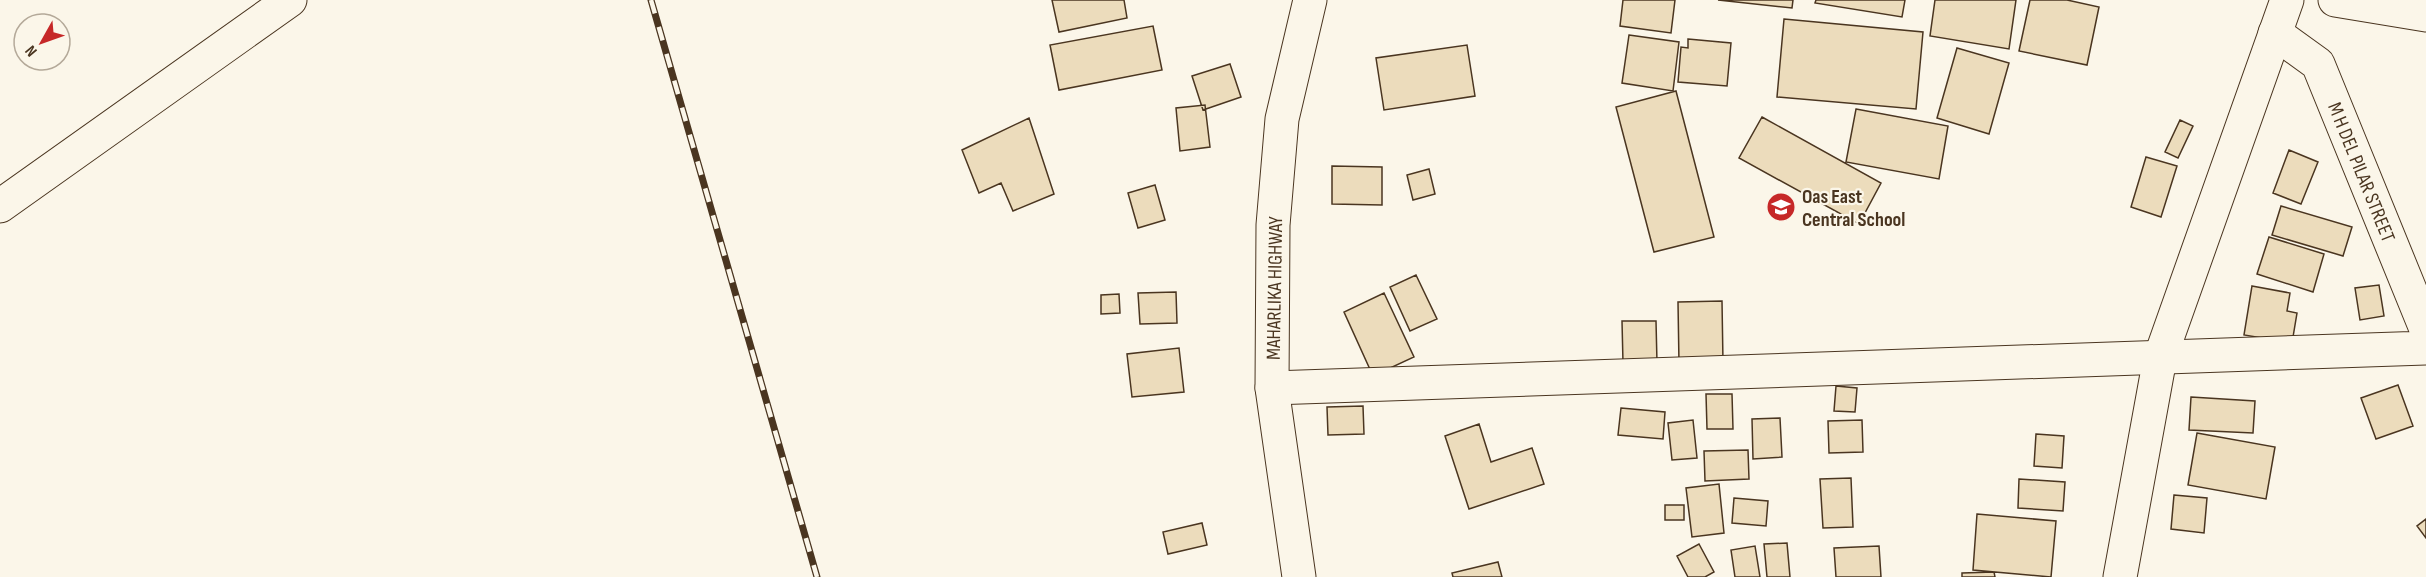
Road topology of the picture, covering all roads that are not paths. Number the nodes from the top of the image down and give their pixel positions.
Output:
1 (290, 0) edge
2 (1310, 0) edge
3 (2287, 0) edge
4 (2336, 0) edge
5 (2426, 15) edge
6 (2275, 33) junction
7 (0, 206) edge
8 (2426, 329) edge
9 (2426, 348) edge
10 (2160, 357) junction
11 (1272, 387) junction
12 (1299, 577) edge
13 (2120, 577) edge

1 - 7 main road
2 - 11 main road, MAHARLIKA HIGHWAY
3 - 6 main road
4 - 5 main road
6 - 8 main road, M H DEL PILAR STREET
6 - 10 main road
9 - 10 main road
10 - 11 main road
10 - 13 main road
11 - 12 main road, MAHARLIKA HIGHWAY

